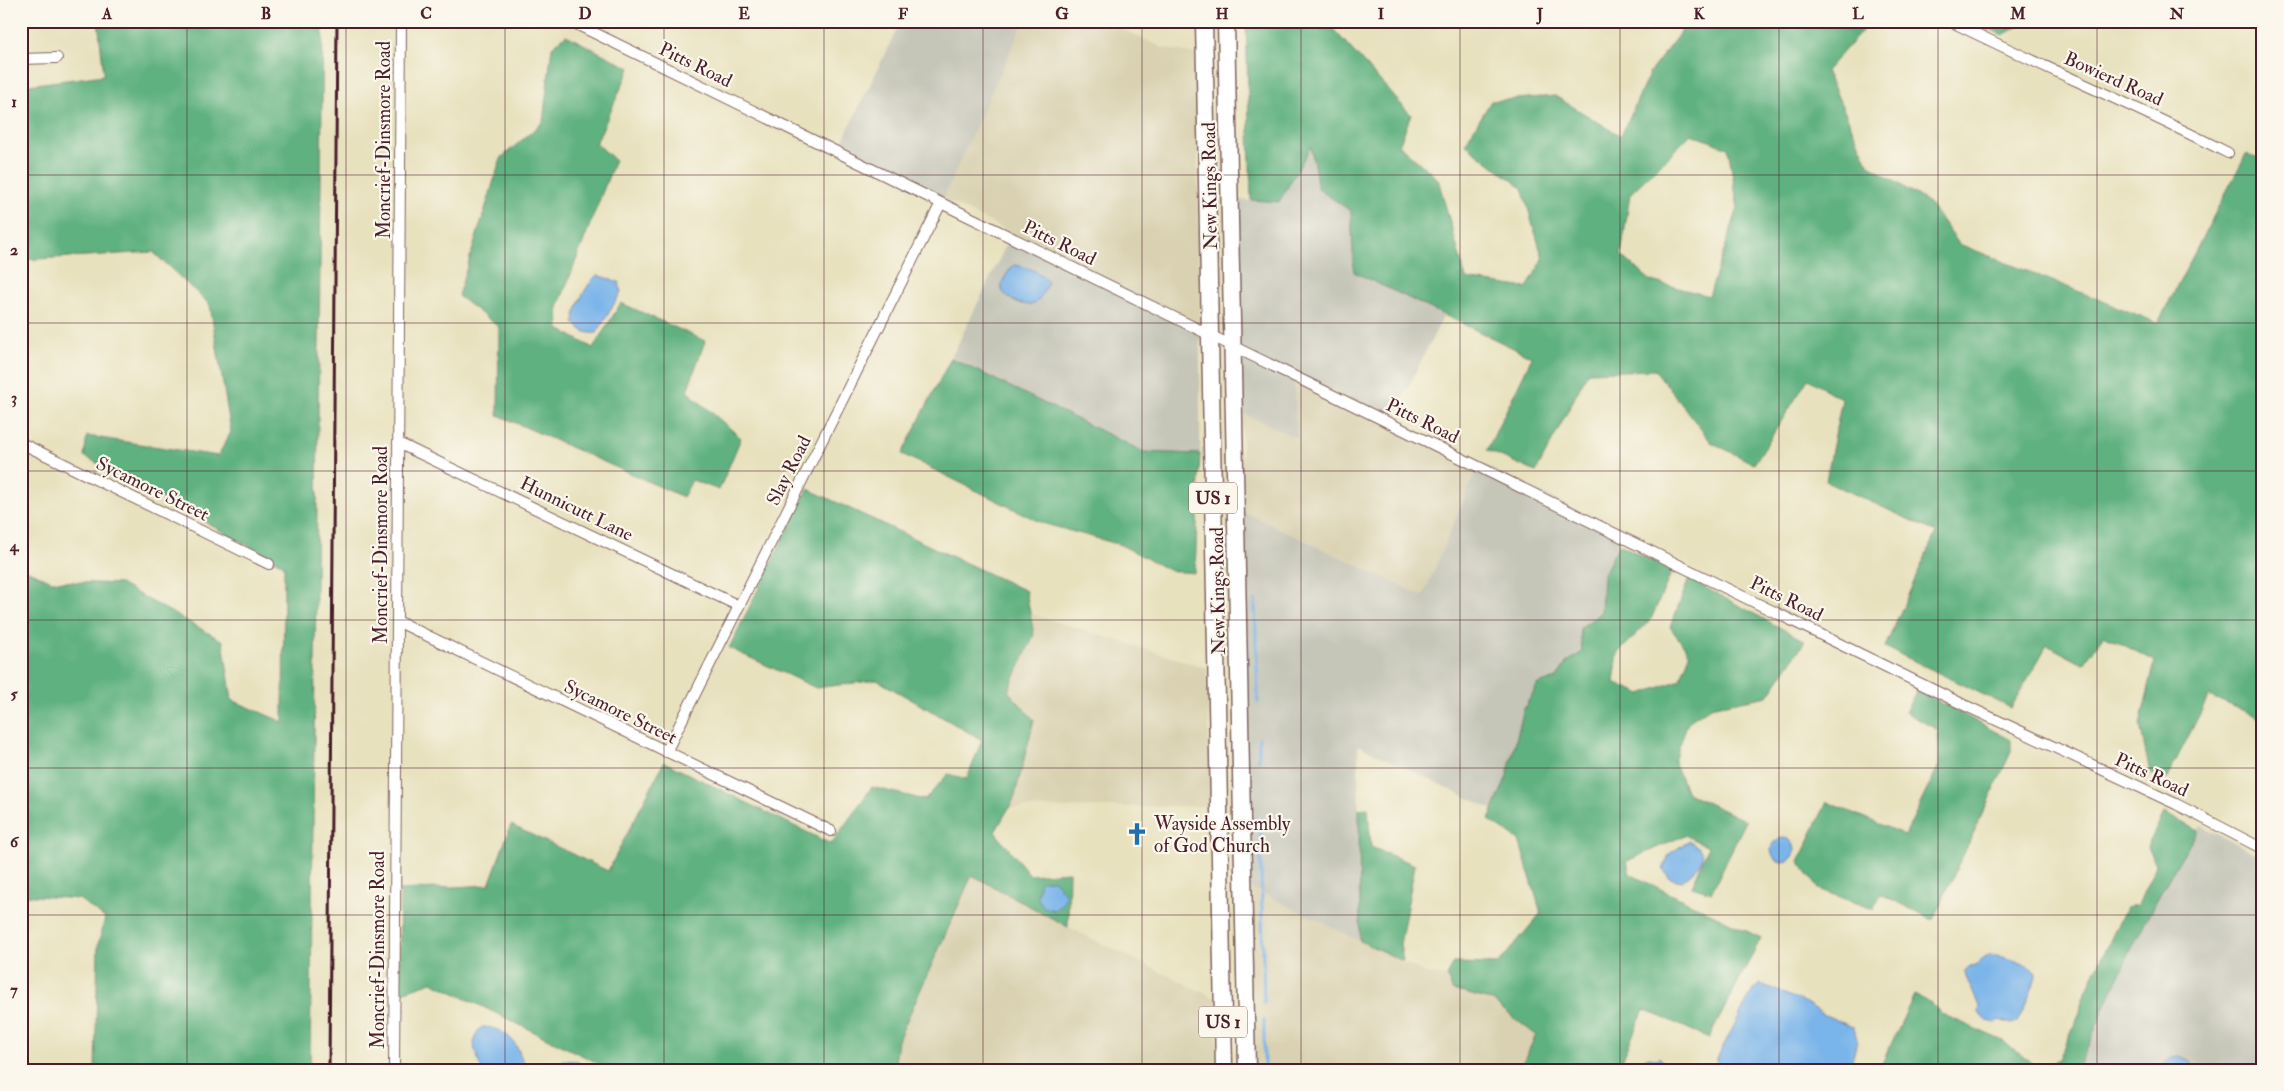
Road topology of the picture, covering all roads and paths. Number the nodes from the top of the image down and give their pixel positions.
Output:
1 (401, 21) edge
2 (570, 21) edge
3 (1204, 21) edge
4 (1226, 21) edge
5 (1950, 21) edge
6 (57, 58) dead end
7 (21, 59) edge
8 (2228, 153) dead end
9 (941, 203) junction
10 (1210, 336) junction
11 (1233, 347) junction
12 (21, 443) edge
13 (398, 443) junction
14 (270, 564) dead end
15 (739, 606) junction
16 (397, 621) junction
17 (1229, 729) junction
18 (666, 752) junction
19 (831, 831) dead end
20 (2263, 849) edge
21 (394, 1070) edge
22 (1224, 1070) edge
23 (1247, 1070) edge

1 - 13 street, Moncrief-Dinsmore Road
2 - 9 street, Pitts Road
3 - 10 highway, New Kings Road / US 1
4 - 11 highway, New Kings Road / US 1
5 - 8 street, Bowierd Road
6 - 7 street
9 - 10 street, Pitts Road
9 - 15 street, Slay Road
10 - 11 street, Pitts Road
10 - 17 highway, New Kings Road / US 1
11 - 17 highway, New Kings Road / US 1
11 - 20 street, Pitts Road
12 - 14 street, Sycamore Street
13 - 15 street, Hunnicutt Lane
13 - 16 street, Moncrief-Dinsmore Road
15 - 18 street, Slay Road
16 - 18 street, Sycamore Street
16 - 21 street, Moncrief-Dinsmore Road
17 - 22 highway, New Kings Road / US 1
17 - 23 highway, New Kings Road / US 1
18 - 19 street, Sycamore Street

